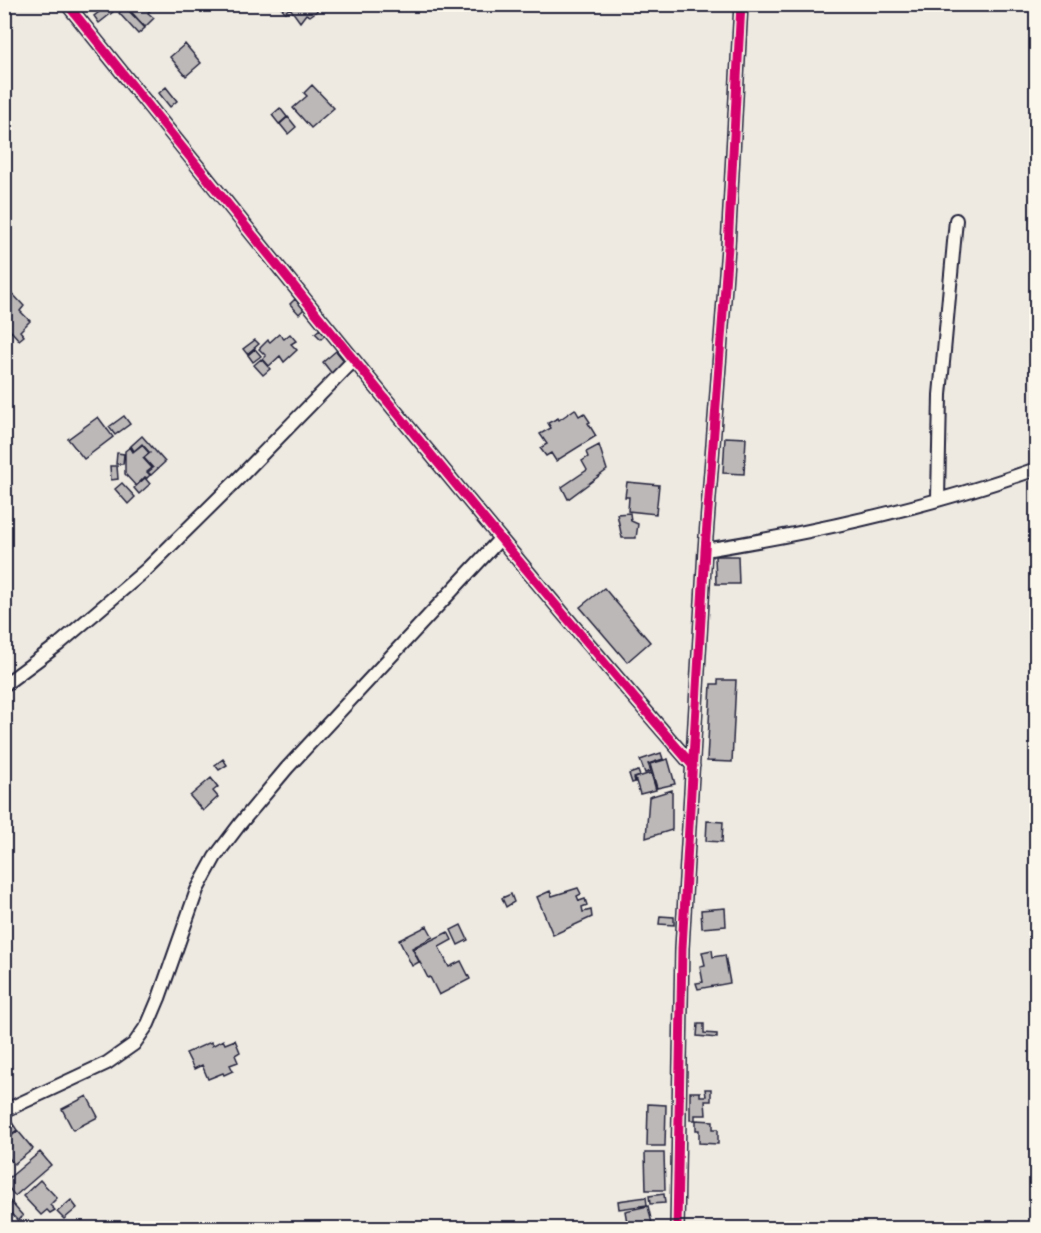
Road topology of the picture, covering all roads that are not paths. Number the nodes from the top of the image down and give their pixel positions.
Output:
1 (67, 4) edge
2 (741, 4) edge
3 (956, 220) dead end
4 (354, 360) junction
5 (1036, 470) edge
6 (938, 499) junction
7 (500, 538) junction
8 (705, 550) junction
9 (4, 685) edge
10 (693, 766) junction
11 (4, 1112) edge
12 (677, 1228) edge

1 - 4 street
2 - 8 street
3 - 6 street
4 - 7 street
4 - 9 street
5 - 6 street
6 - 8 street
7 - 10 street
7 - 11 street
8 - 10 street
10 - 12 street

